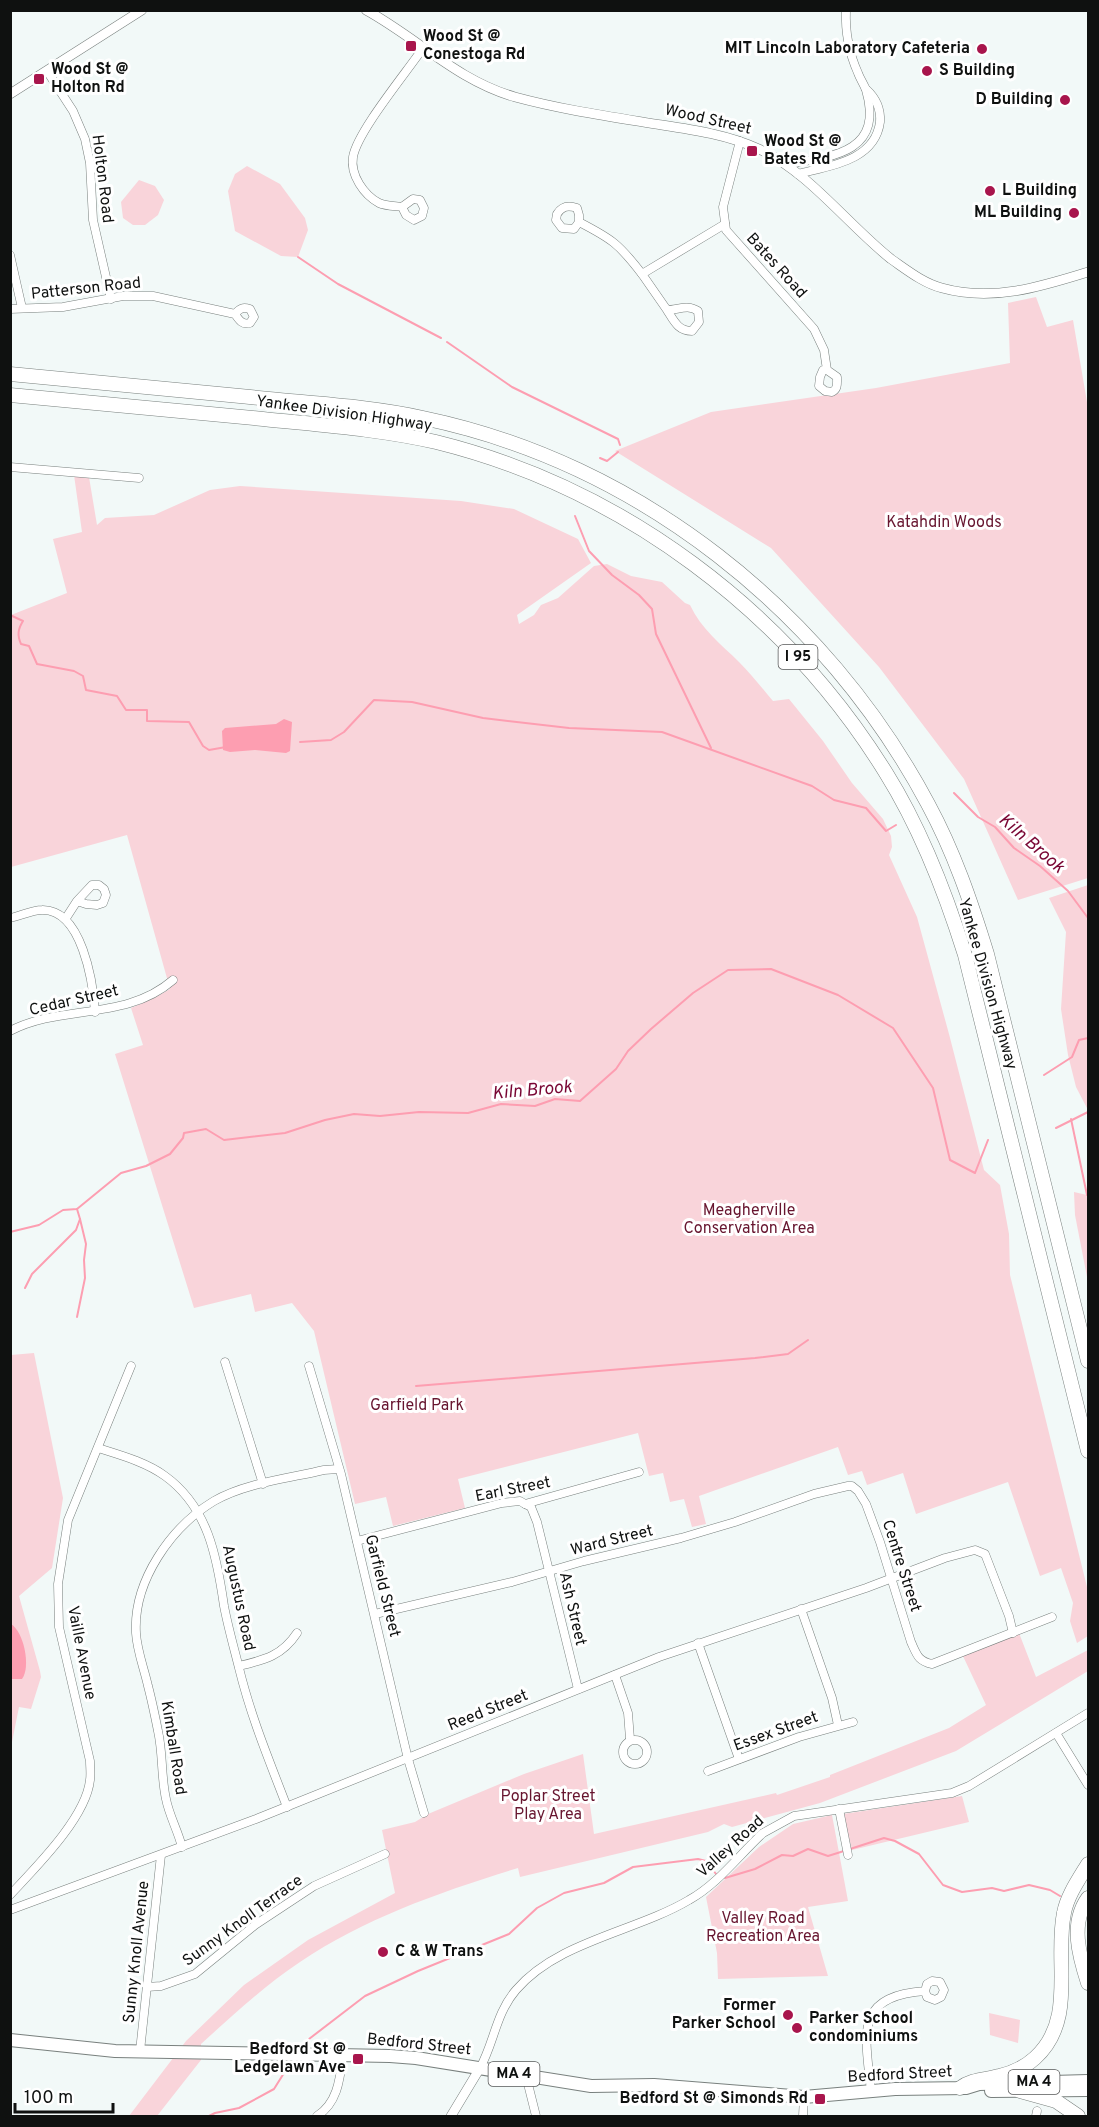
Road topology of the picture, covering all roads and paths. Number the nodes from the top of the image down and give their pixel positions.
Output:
1 (142, 10) edge
2 (366, 10) edge
3 (846, 10) edge
4 (378, 13) edge
5 (423, 48) junction
6 (47, 71) junction
7 (865, 88) junction
8 (10, 94) edge
9 (740, 141) junction
10 (786, 164) junction
11 (798, 174) junction
12 (402, 207) dead end
13 (579, 222) dead end
14 (725, 224) junction
15 (10, 255) edge
16 (1089, 272) edge
17 (642, 274) junction
18 (111, 299) junction
19 (22, 308) junction
20 (10, 309) edge
21 (667, 310) dead end
22 (235, 314) dead end
23 (827, 370) dead end
24 (10, 374) edge
25 (10, 395) edge
26 (10, 467) edge
27 (139, 478) dead end
28 (77, 901) dead end
29 (10, 918) edge
30 (66, 918) junction
31 (173, 980) dead end
32 (95, 1012) junction
33 (10, 1031) edge
34 (1089, 1361) edge
35 (225, 1362) dead end
36 (131, 1366) dead end
37 (309, 1366) dead end
38 (98, 1448) junction
39 (1089, 1450) edge
40 (338, 1469) junction
41 (639, 1472) dead end
42 (263, 1484) junction
43 (852, 1486) joint
44 (525, 1504) junction
45 (198, 1513) junction
46 (357, 1541) junction
47 (550, 1572) junction
48 (891, 1579) junction
49 (801, 1609) junction
50 (375, 1614) junction
51 (1052, 1617) dead end
52 (297, 1633) dead end
53 (1012, 1633) junction
54 (698, 1643) junction
55 (239, 1666) junction
56 (615, 1675) junction
57 (578, 1689) junction
58 (1089, 1713) edge
59 (853, 1722) dead end
60 (838, 1725) junction
61 (1056, 1733) junction
62 (630, 1739) dead end
63 (408, 1759) junction
64 (739, 1759) junction
65 (708, 1771) dead end
66 (1089, 1785) edge
67 (287, 1807) junction
68 (839, 1809) junction
69 (424, 1813) dead end
70 (182, 1847) junction
71 (385, 1854) dead end
72 (161, 1855) junction
73 (848, 1855) dead end
74 (1089, 1864) edge
75 (12, 1894) edge
76 (1089, 1898) edge
77 (22, 1905) junction
78 (10, 1910) edge
79 (1089, 1983) edge
80 (147, 1987) junction
81 (925, 1991) dead end
82 (10, 2040) edge
83 (140, 2051) junction
84 (343, 2055) junction
85 (480, 2068) junction
86 (526, 2076) junction
87 (1089, 2081) edge
88 (963, 2088) junction
89 (1089, 2090) edge
90 (1020, 2091) junction
91 (871, 2092) junction
92 (804, 2097) junction
93 (316, 2116) edge
94 (451, 2116) edge
95 (536, 2116) edge
96 (803, 2116) edge
97 (1078, 2116) edge

1 - 6 street
2 - 4 street, Wood Street
3 - 7 street
4 - 5 street, Wood Street
5 - 9 street, Wood Street
5 - 12 street
6 - 8 street
6 - 18 street, Holton Road
7 - 10 street
7 - 11 street
9 - 10 street, Wood Street
9 - 14 street
10 - 11 street, Wood Street
11 - 16 street, Wood Street
13 - 17 street
14 - 17 street
14 - 23 street, Bates Road
15 - 19 street
17 - 21 street
18 - 19 street, Patterson Road
18 - 22 street, Patterson Road
19 - 20 street, Patterson Road
24 - 34 highway, Yankee Division Highway / I 95
25 - 39 highway, Yankee Division Highway / I 95
26 - 27 street
28 - 30 street
29 - 30 street
30 - 32 street
31 - 32 street, Cedar Street
32 - 33 street, Cedar Street
35 - 42 street
36 - 38 street, Vaille Avenue
37 - 40 street, Garfield Street
38 - 45 street, Augustus Road
38 - 75 street, Vaille Avenue
40 - 42 street, Kimball Road
40 - 46 street, Garfield Street
41 - 44 street, Earl Street
42 - 45 street, Kimball Road
43 - 47 street, Ward Street
43 - 48 street, Centre Street
44 - 46 street, Earl Street
44 - 47 street, Ash Street
45 - 55 street, Augustus Road
45 - 70 street, Kimball Road
46 - 50 street, Garfield Street
47 - 50 street, Ward Street
47 - 57 street, Ash Street
48 - 49 street, Reed Street
48 - 53 street, Reed Street
48 - 53 street, Centre Street
49 - 54 street, Reed Street
49 - 60 street
50 - 63 street, Garfield Street
51 - 53 street
52 - 55 street
54 - 56 street, Reed Street
54 - 64 street
55 - 67 street, Augustus Road
56 - 57 street, Reed Street
56 - 62 street
57 - 63 street, Reed Street
58 - 61 street, Valley Road
59 - 60 street, Essex Street
60 - 64 street, Essex Street
61 - 66 street
61 - 68 street, Valley Road
63 - 67 street, Reed Street
63 - 69 street, Garfield Street
64 - 65 street, Essex Street
67 - 70 street, Reed Street
68 - 73 street
68 - 85 street, Valley Road
70 - 72 street, Reed Street
71 - 80 street, Sunny Knoll Terrace
72 - 77 street, Reed Street
72 - 80 street, Sunny Knoll Avenue
74 - 88 highway
75 - 77 street
76 - 79 highway
77 - 78 street, Reed Street
80 - 83 street, Sunny Knoll Avenue
81 - 91 street
82 - 83 main road, Bedford Street / MA 4
83 - 84 main road, Bedford Street / MA 4
84 - 85 main road, Bedford Street / MA 4
84 - 93 street
85 - 86 main road, Bedford Street / MA 4
85 - 94 street
86 - 92 main road, Bedford Street / MA 4
86 - 95 street
87 - 88 main road, Bedford Street / MA 4
88 - 90 main road, Bedford Street / MA 4
88 - 91 main road, Bedford Street / MA 4
89 - 90 main road, Bedford Street / MA 4
90 - 97 highway
91 - 92 main road, Bedford Street / MA 4
92 - 96 street

